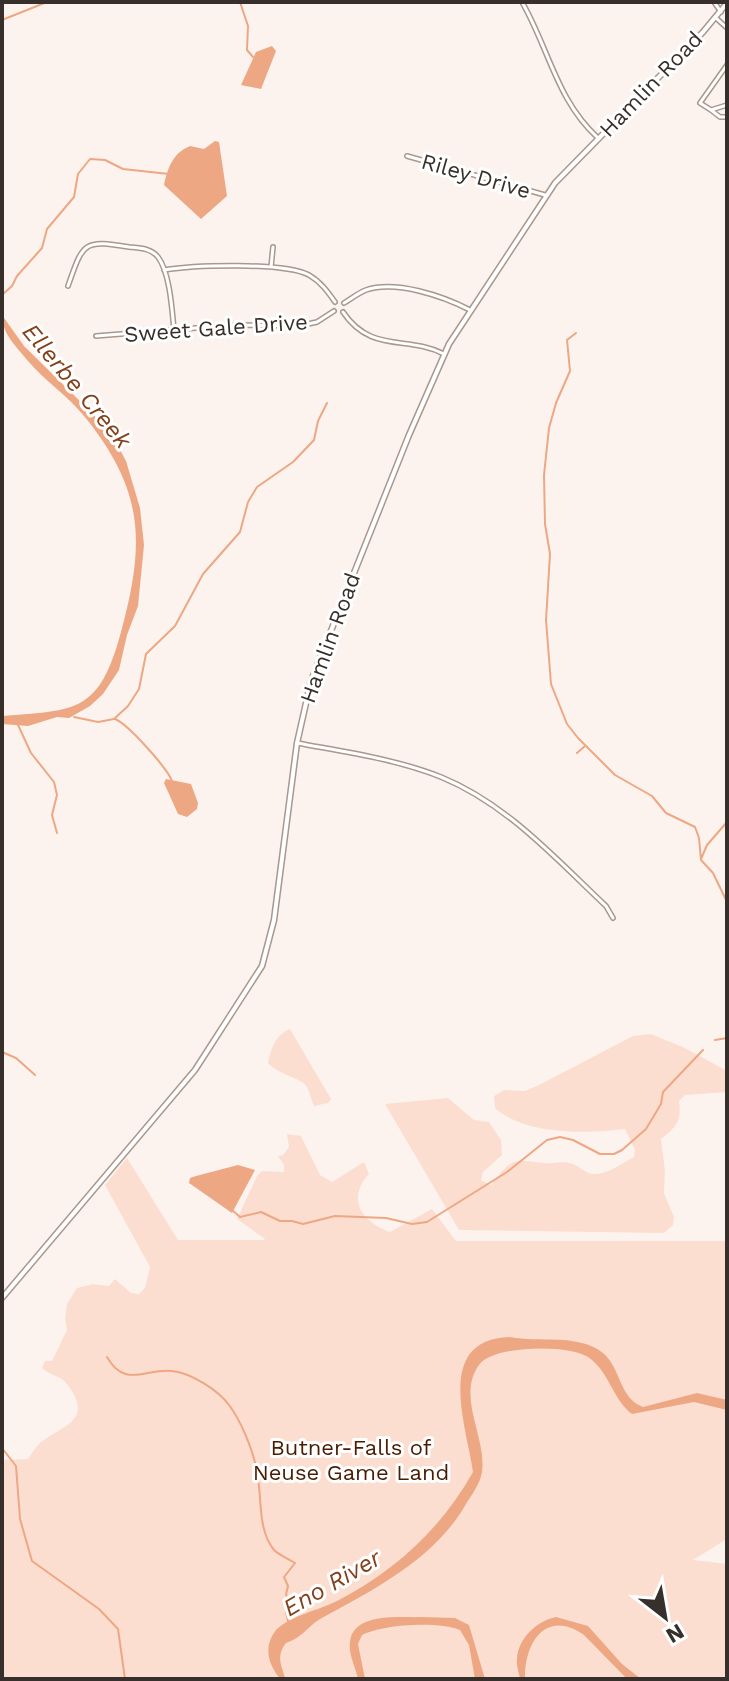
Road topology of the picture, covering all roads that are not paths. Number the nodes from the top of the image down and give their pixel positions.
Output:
1 (522, 2) edge
2 (714, 2) edge
3 (727, 3) edge
4 (721, 12) junction
5 (716, 18) junction
6 (727, 28) edge
7 (727, 65) edge
8 (727, 105) edge
9 (711, 110) junction
10 (727, 117) edge
11 (598, 138) junction
12 (407, 156) dead end
13 (545, 195) junction
14 (273, 247) dead end
15 (271, 267) junction
16 (163, 270) junction
17 (68, 286) dead end
18 (335, 302) junction
19 (344, 303) junction
20 (470, 310) junction
21 (334, 311) junction
22 (343, 312) junction
23 (174, 330) junction
24 (96, 336) dead end
25 (444, 354) junction
26 (297, 743) junction
27 (613, 918) dead end
28 (2, 1298) edge

1 - 11 street
2 - 4 street
3 - 4 street, Hamlin Road
4 - 5 street, Hamlin Road
5 - 6 street
5 - 11 street, Hamlin Road
7 - 9 street
8 - 9 street
9 - 10 street
11 - 13 street, Hamlin Road
12 - 13 street, Riley Drive
13 - 20 street, Hamlin Road
14 - 15 street
15 - 16 street
15 - 18 street
16 - 17 street
16 - 23 street
18 - 19 street
18 - 21 street
19 - 20 street
19 - 22 street
20 - 25 street, Hamlin Road
21 - 22 street
21 - 23 street, Sweet Gale Drive
22 - 25 street
23 - 24 street, Sweet Gale Drive
25 - 26 street, Hamlin Road
26 - 27 street
26 - 28 street, Hamlin Road

